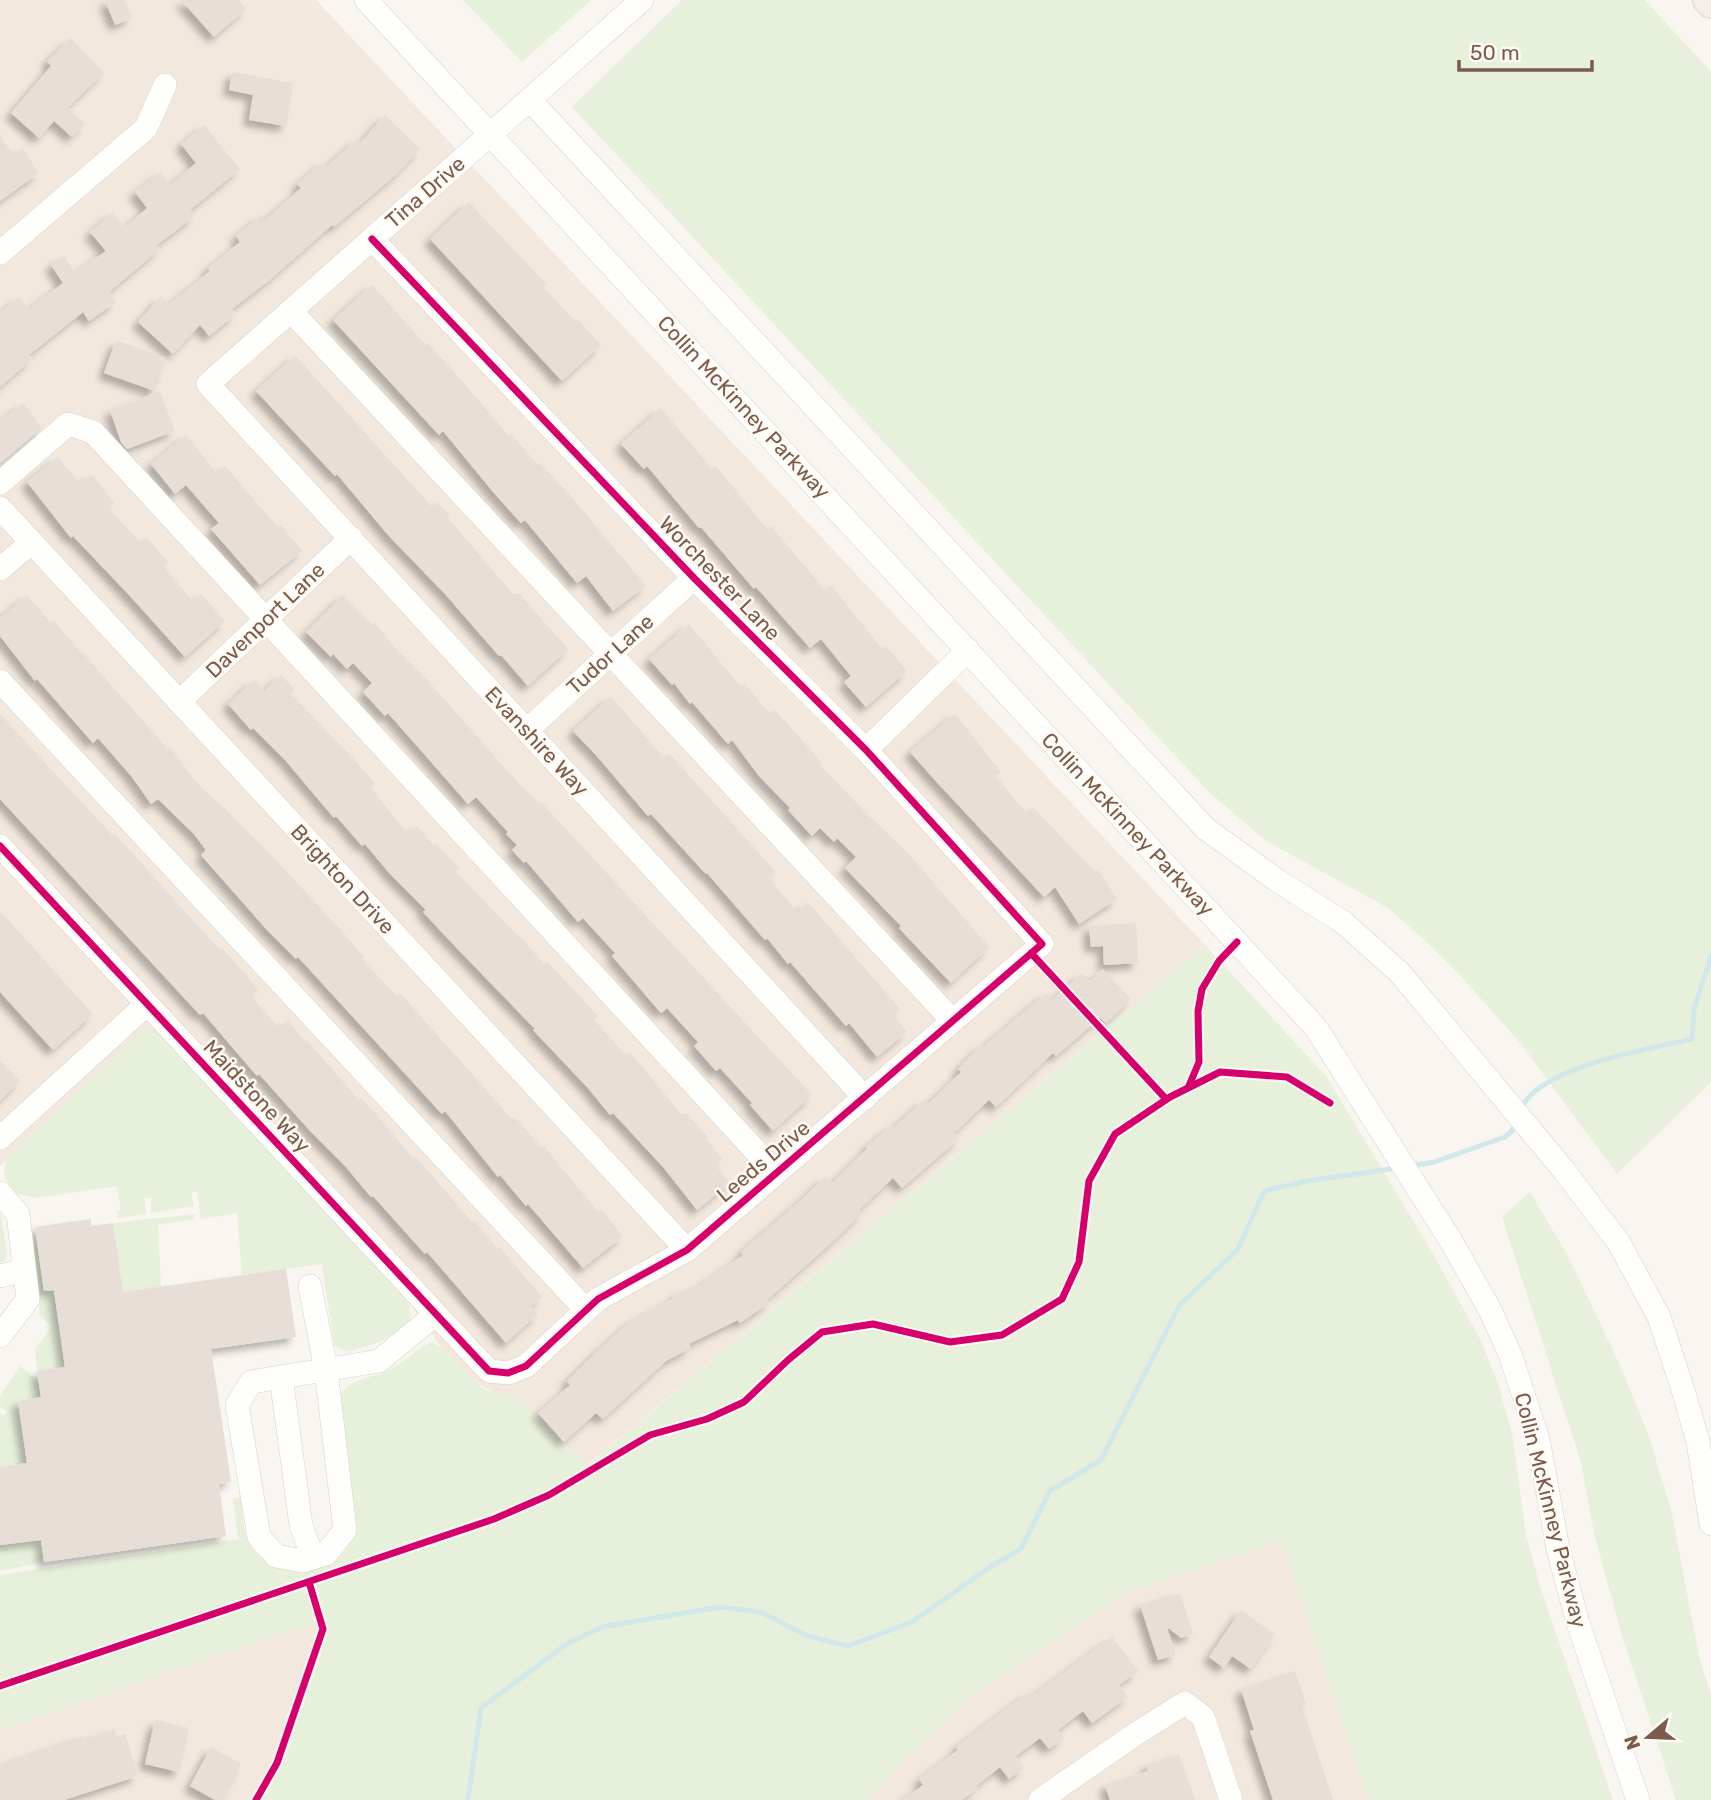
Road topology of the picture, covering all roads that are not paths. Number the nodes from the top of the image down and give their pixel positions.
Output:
1 (366, 0) edge
2 (642, 0) edge
3 (1707, 0) edge
4 (1711, 4) edge
5 (165, 85) dead end
6 (530, 100) junction
7 (492, 134) junction
8 (372, 239) junction
9 (0, 253) edge
10 (291, 311) junction
11 (208, 384) joint
12 (0, 483) edge
13 (0, 508) edge
14 (351, 538) junction
15 (32, 542) junction
16 (0, 569) edge
17 (694, 578) junction
18 (265, 620) junction
19 (968, 650) junction
20 (611, 653) junction
21 (0, 681) edge
22 (179, 702) junction
23 (527, 730) junction
24 (866, 750) junction
25 (0, 846) edge
26 (1042, 944) joint
27 (147, 1004) junction
28 (953, 1021) junction
29 (864, 1098) junction
30 (0, 1138) edge
31 (776, 1173) junction
32 (0, 1193) edge
33 (687, 1250) junction
34 (24, 1270) junction
35 (0, 1276) edge
36 (310, 1286) dead end
37 (586, 1310) junction
38 (436, 1314) junction
39 (0, 1336) edge
40 (326, 1370) junction
41 (489, 1371) joint
42 (282, 1377) junction
43 (1711, 1524) edge
44 (313, 1558) junction
45 (1040, 1800) edge
46 (1231, 1800) edge
47 (1638, 1800) edge

1 - 7 street, Collin McKinney Parkway
2 - 6 street, Tina Drive
3 - 4 main road
5 - 9 street
6 - 7 street, Tina Drive
6 - 43 street
7 - 8 street, Tina Drive
7 - 19 street, Collin McKinney Parkway
8 - 10 street, Tina Drive
8 - 17 street, Worchester Lane
10 - 11 street, Tina Drive
10 - 20 street
11 - 14 street, Evanshire Way
12 - 18 street
13 - 15 street, Brighton Drive
14 - 18 street, Davenport Lane
14 - 23 street, Evanshire Way
15 - 16 street
15 - 22 street, Brighton Drive
17 - 20 street, Tudor Lane
17 - 24 street, Worchester Lane
18 - 22 street, Davenport Lane
18 - 31 street
19 - 24 street
19 - 47 street, Collin McKinney Parkway
20 - 23 street, Tudor Lane
20 - 28 street
21 - 37 street
22 - 33 street, Brighton Drive
23 - 29 street, Evanshire Way
24 - 26 street, Worchester Lane
25 - 27 street, Maidstone Way
26 - 28 street, Leeds Drive
27 - 30 street
27 - 38 street, Maidstone Way
28 - 29 street, Leeds Drive
29 - 31 street, Leeds Drive
31 - 33 street, Leeds Drive
32 - 34 street
33 - 37 street, Leeds Drive
34 - 35 street
34 - 39 street
36 - 40 street
37 - 41 street, Leeds Drive
38 - 40 street
38 - 41 street, Maidstone Way
40 - 42 street
40 - 44 street
42 - 44 street
42 - 44 street
45 - 46 street

